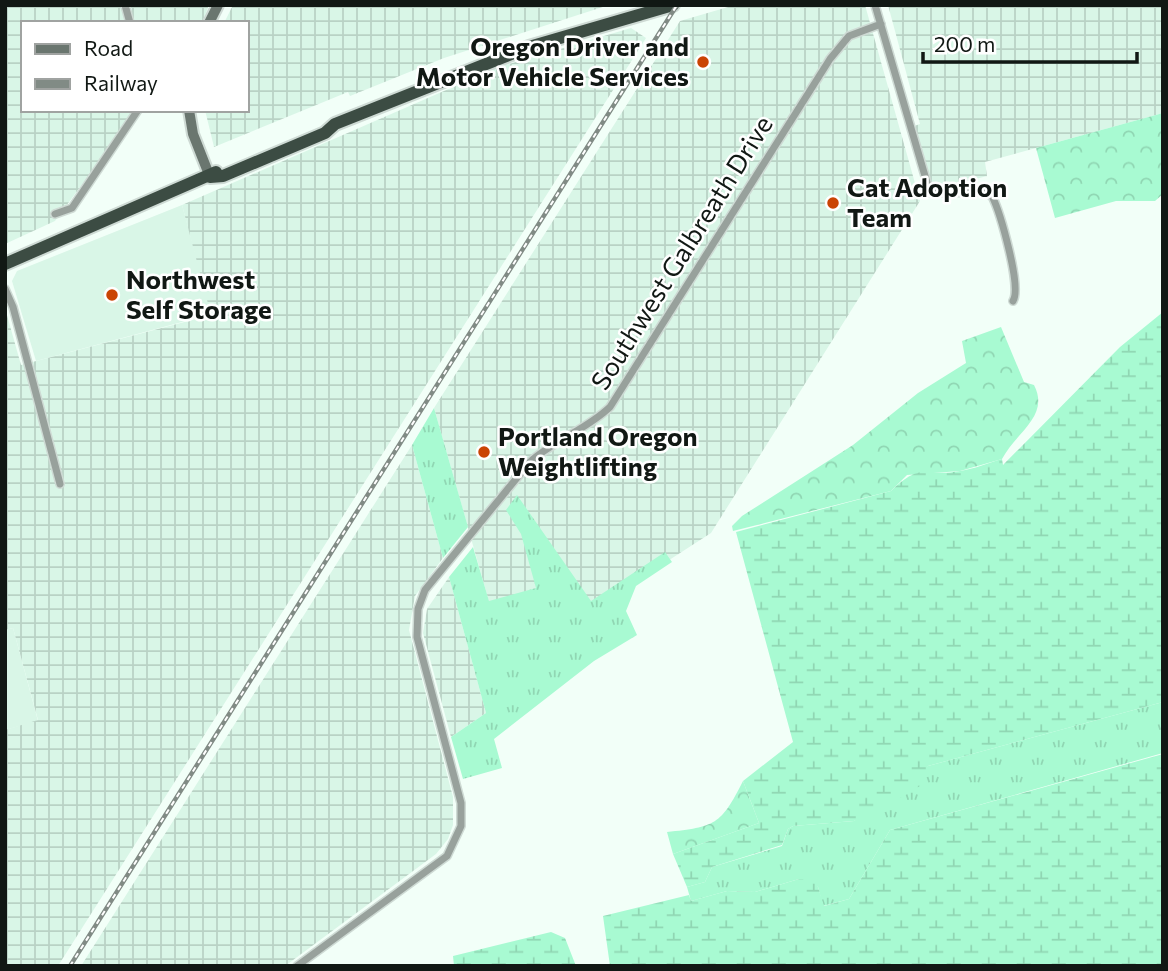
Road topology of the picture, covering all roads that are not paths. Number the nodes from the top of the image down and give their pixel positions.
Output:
1 (218, 5) edge
2 (673, 5) edge
3 (875, 5) edge
4 (210, 21) edge
5 (881, 24) junction
6 (137, 112) edge
7 (189, 112) edge
8 (210, 177) junction
9 (55, 214) dead end
10 (5, 264) edge
11 (5, 289) edge
12 (1013, 301) dead end
13 (60, 484) dead end
14 (298, 966) edge

1 - 4 main road
2 - 8 highway
3 - 5 street
5 - 12 street
5 - 14 street, Southwest Galbreath Drive
6 - 9 street
7 - 8 main road
8 - 10 highway
11 - 13 street

